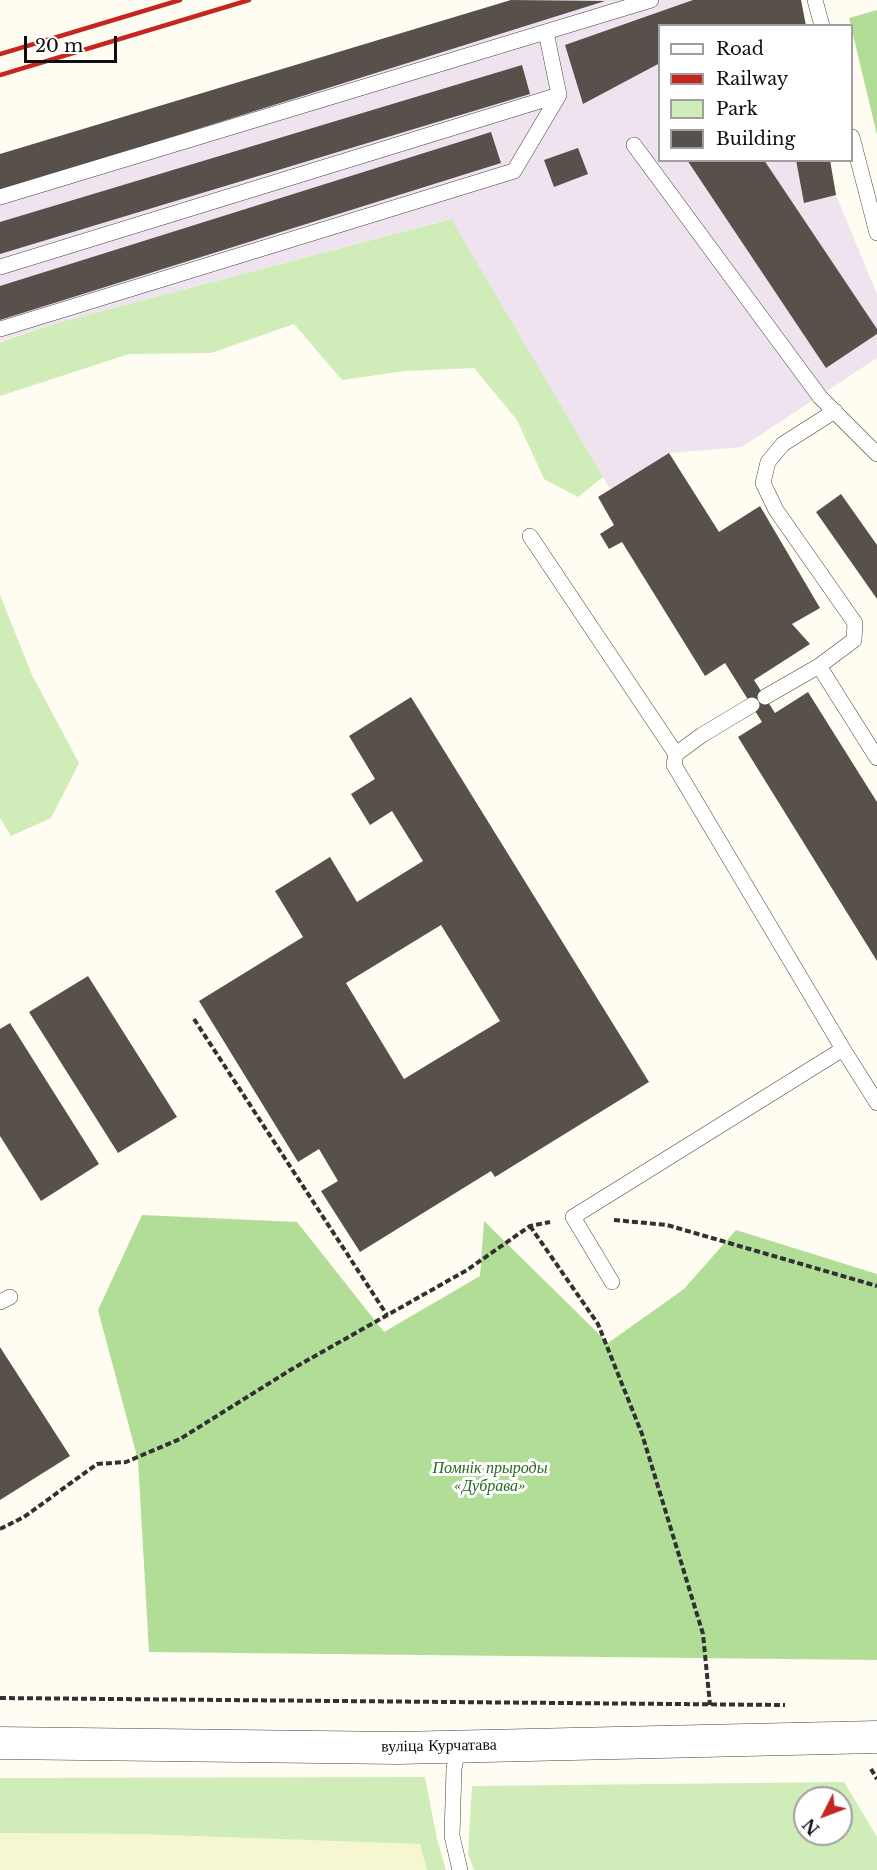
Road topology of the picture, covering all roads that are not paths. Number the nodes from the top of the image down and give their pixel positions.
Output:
1 (651, 0) edge
2 (815, 0) edge
3 (821, 24) edge
4 (546, 32) junction
5 (559, 95) junction
6 (853, 141) edge
7 (634, 145) dead end
8 (0, 197) edge
9 (877, 233) edge
10 (0, 267) edge
11 (0, 329) edge
12 (835, 411) junction
13 (877, 454) edge
14 (530, 536) dead end
15 (819, 666) junction
16 (765, 697) dead end
17 (752, 705) dead end
18 (676, 754) junction
19 (877, 758) edge
20 (843, 1049) junction
21 (877, 1103) edge
22 (612, 1282) dead end
23 (877, 1737) edge
24 (0, 1743) edge
25 (458, 1747) junction
26 (460, 1870) edge

1 - 4 lane
2 - 3 lane
4 - 5 lane
4 - 8 lane
5 - 10 lane
5 - 11 lane
6 - 9 lane
7 - 12 lane
12 - 13 lane
12 - 15 lane
14 - 18 lane
15 - 16 lane
15 - 19 lane
17 - 18 lane
18 - 20 lane
20 - 21 lane
20 - 22 lane
23 - 25 street, вуліца Курчатава
24 - 25 street, вуліца Курчатава
25 - 26 lane

